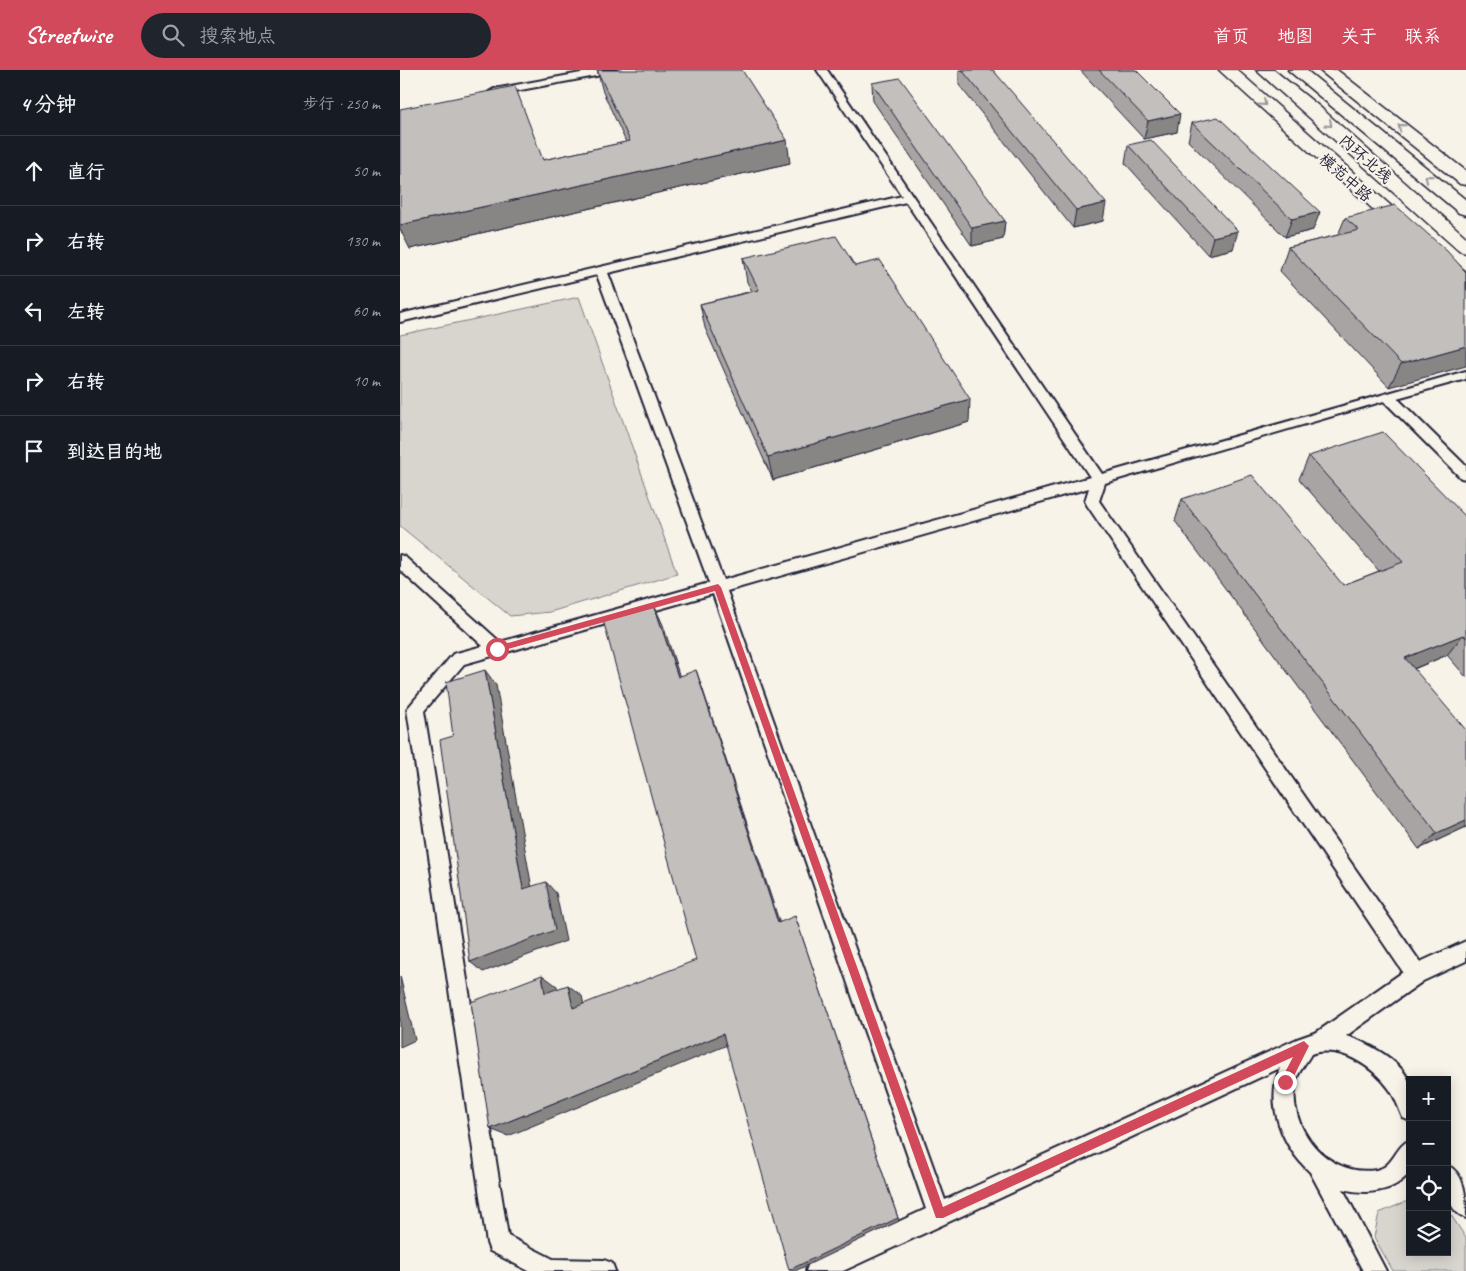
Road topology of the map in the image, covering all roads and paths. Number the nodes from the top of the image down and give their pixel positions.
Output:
1 (612, 70) edge
2 (822, 70) edge
3 (1227, 70) edge
4 (1264, 70) edge
5 (1296, 70) edge
6 (1327, 70) edge
7 (487, 93) edge
8 (1466, 180) edge
9 (909, 198) junction
10 (1466, 209) edge
11 (1466, 247) edge
12 (601, 270) junction
13 (1466, 283) edge
14 (400, 318) edge
15 (1466, 375) edge
16 (1387, 396) junction
17 (1466, 474) edge
18 (1099, 480) junction
19 (400, 561) edge
20 (718, 587) junction
21 (497, 649) junction
22 (1466, 951) edge
23 (1416, 974) junction
24 (1312, 1044) junction
25 (1406, 1102) edge
26 (1406, 1158) edge
27 (1318, 1166) junction
28 (1451, 1183) edge
29 (1466, 1207) edge
30 (940, 1214) junction
31 (604, 1271) edge
32 (816, 1271) edge
33 (1375, 1271) edge

1 - 7 lane
2 - 9 lane
3 -> 13 main road, 模范中路
4 -> 11 main road, 内环北线
10 -> 5 main road, 内环北线
8 -> 6 main road
9 - 12 lane
9 - 18 lane
12 - 14 lane
12 - 20 lane
15 - 16 lane
16 - 17 lane
16 - 18 lane
18 - 20 lane
18 - 23 lane
19 - 21 lane
20 - 21 lane
20 - 30 lane
21 - 31 lane
22 - 23 lane
23 - 24 lane
24 - 25 lane
24 - 27 lane
24 - 30 lane
26 - 27 lane
27 - 33 lane
28 - 29 lane
30 - 32 lane

